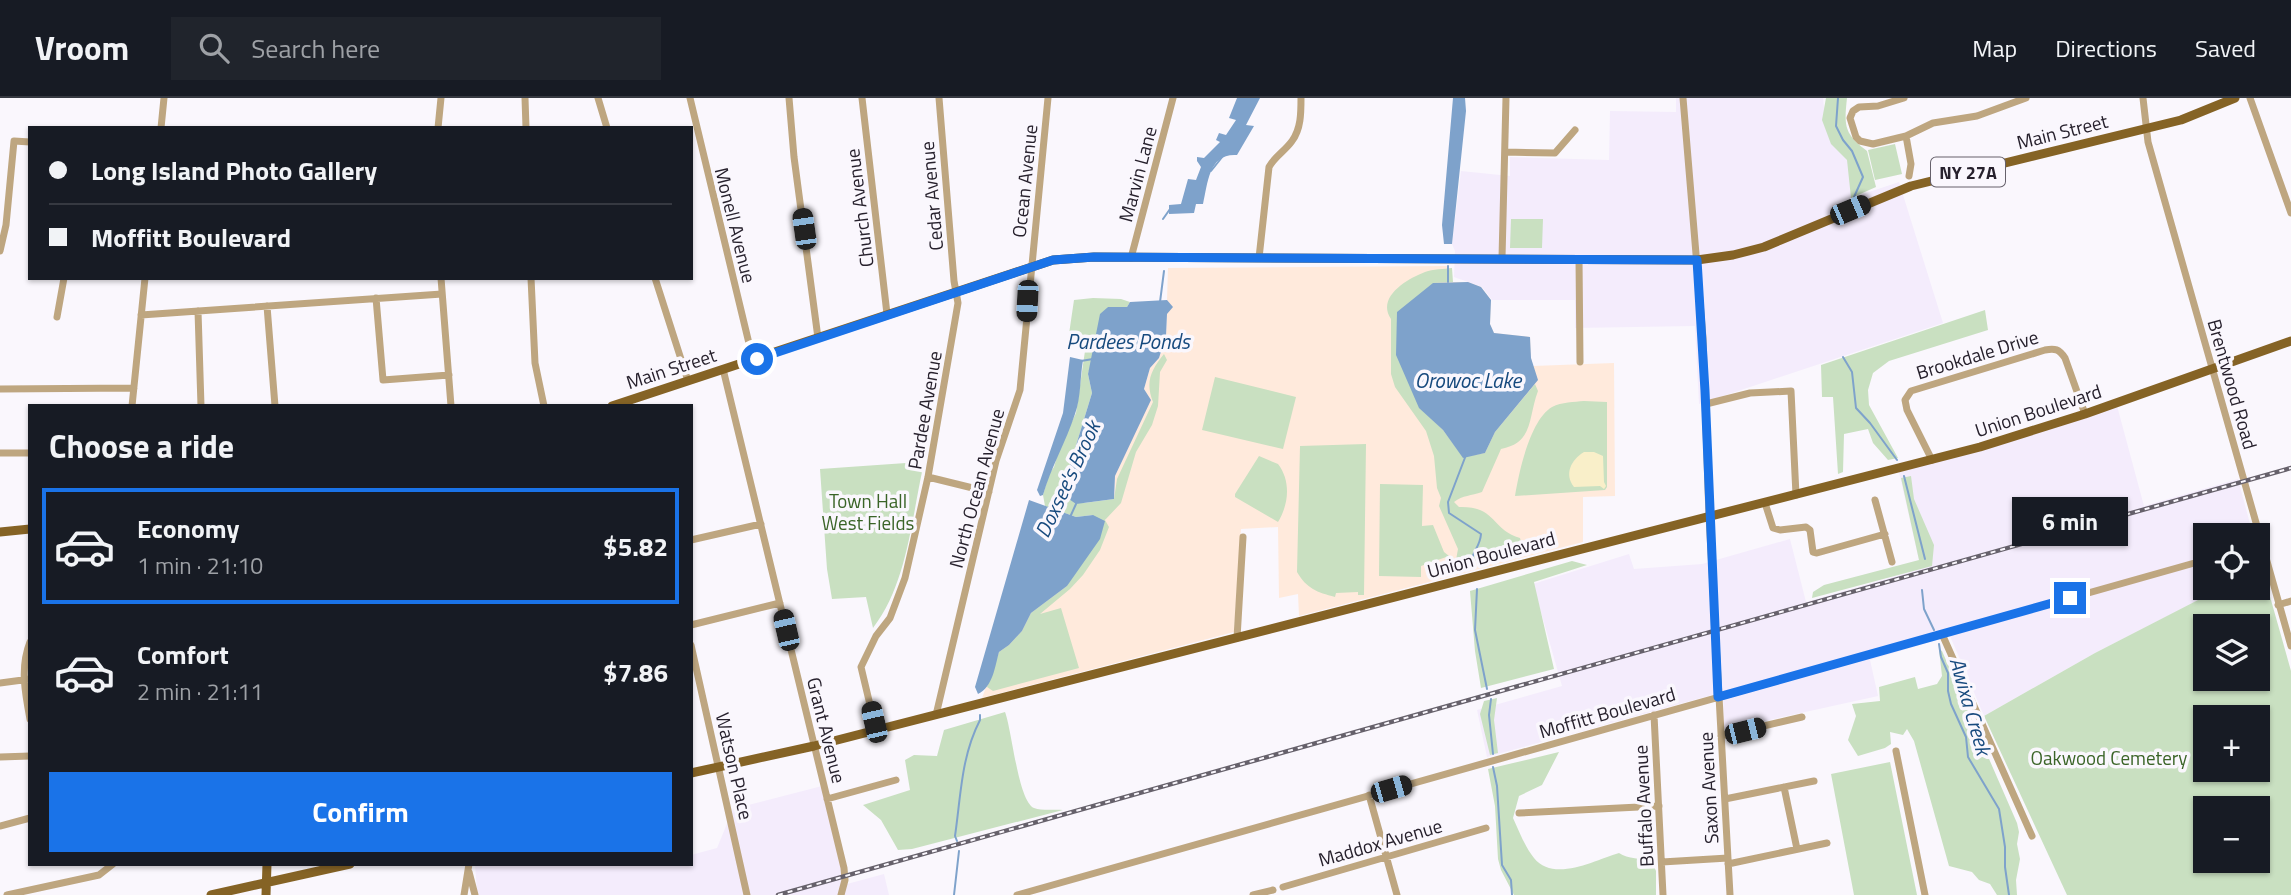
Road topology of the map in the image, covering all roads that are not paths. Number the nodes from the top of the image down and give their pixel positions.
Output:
1 (164, 98) edge
2 (441, 98) edge
3 (525, 98) edge
4 (598, 98) edge
5 (690, 98) edge
6 (789, 98) edge
7 (862, 98) edge
8 (939, 98) edge
9 (1048, 98) edge
10 (1173, 98) edge
11 (1301, 98) edge
12 (1506, 98) edge
13 (1683, 98) edge
14 (1904, 98) edge
15 (2026, 98) edge
16 (2143, 98) edge
17 (2235, 98) edge
18 (2250, 98) edge
19 (161, 126) edge
20 (438, 126) edge
21 (526, 126) edge
22 (606, 126) edge
23 (2146, 129) junction
24 (1575, 130) dead end
25 (1906, 136) junction
26 (28, 142) edge
27 (1505, 152) junction
28 (1909, 176) dead end
29 (2291, 213) edge
30 (0, 251) edge
31 (1131, 258) junction
32 (1259, 258) junction
33 (1502, 258) junction
34 (1579, 259) junction
35 (1697, 260) junction
36 (1031, 267) junction
37 (64, 280) edge
38 (145, 280) edge
39 (441, 280) edge
40 (531, 280) edge
41 (656, 280) edge
42 (957, 291) junction
43 (442, 294) junction
44 (376, 298) junction
45 (267, 306) junction
46 (198, 311) junction
47 (887, 314) junction
48 (141, 315) junction
49 (57, 317) dead end
50 (818, 338) junction
51 (2291, 341) edge
52 (753, 360) junction
53 (1580, 362) dead end
54 (723, 369) junction
55 (2212, 369) junction
56 (449, 375) junction
57 (688, 381) junction
58 (134, 388) junction
59 (0, 389) edge
60 (132, 404) edge
61 (201, 404) edge
62 (275, 404) edge
63 (451, 404) edge
64 (544, 404) edge
65 (618, 404) edge
66 (1706, 404) junction
67 (2085, 414) junction
68 (0, 453) edge
69 (28, 453) edge
70 (1932, 460) junction
71 (928, 477) junction
72 (989, 492) junction
73 (1796, 495) junction
74 (1875, 499) dead end
75 (1765, 503) junction
76 (1709, 516) junction
77 (2253, 523) edge
78 (761, 524) junction
79 (28, 529) edge
80 (0, 532) edge
81 (1885, 534) junction
82 (1243, 537) dead end
83 (693, 540) edge
84 (1892, 562) dead end
85 (2193, 563) edge
86 (2270, 580) edge
87 (2291, 601) edge
88 (780, 603) junction
89 (2278, 605) junction
90 (693, 625) edge
91 (1942, 634) junction
92 (1237, 638) junction
93 (2291, 646) edge
94 (28, 649) edge
95 (694, 673) edge
96 (27, 680) edge
97 (0, 683) edge
98 (1718, 697) junction
99 (936, 715) junction
100 (1654, 715) junction
101 (1802, 717) dead end
102 (876, 730) junction
103 (1721, 736) junction
104 (814, 746) junction
105 (1896, 751) dead end
106 (28, 756) edge
107 (0, 757) edge
108 (719, 768) junction
109 (693, 773) edge
110 (896, 780) dead end
111 (1814, 781) dead end
112 (1784, 787) junction
113 (1369, 795) junction
114 (827, 799) junction
115 (1725, 799) junction
116 (1659, 806) junction
117 (1519, 813) dead end
118 (28, 818) edge
119 (0, 825) edge
120 (1486, 828) dead end
121 (2032, 836) dead end
122 (1827, 843) dead end
123 (1797, 849) junction
124 (1386, 856) junction
125 (1728, 861) junction
126 (1662, 862) junction
127 (110, 866) edge
128 (267, 866) edge
129 (341, 866) edge
130 (469, 868) edge
131 (266, 883) junction
132 (1283, 887) dead end
133 (1273, 890) dead end
134 (1034, 893) edge
135 (7, 895) edge
136 (211, 895) edge
137 (266, 895) edge
138 (464, 895) edge
139 (475, 895) edge
140 (747, 895) edge
141 (841, 895) edge
142 (1017, 895) edge
143 (1253, 895) edge
144 (1397, 895) edge
145 (1663, 895) edge
146 (1730, 895) edge
147 (1926, 895) edge

1 - 19 street
2 - 20 street
3 - 21 street
4 - 22 street
5 - 52 street, Monell Avenue
6 - 50 street
7 - 47 street, Church Avenue
8 - 42 street, Cedar Avenue
9 - 36 street, Ocean Avenue
10 - 31 street, Marvin Lane
11 - 32 street
12 - 27 street
13 - 35 street, Saxon Avenue
14 - 25 street
15 - 25 street
16 - 23 street, Brentwood Road
17 - 23 main road, Main Street / NY 27A
18 - 29 street
23 - 35 main road, Main Street / NY 27A
23 - 55 street, Brentwood Road
24 - 27 street
25 - 28 street
26 - 30 street
27 - 33 street
31 - 32 main road, Main Street
31 - 36 main road, Main Street
32 - 33 main road, Main Street
33 - 34 main road, Main Street
34 - 35 main road, Main Street
34 - 53 street
35 - 66 street, Saxon Avenue
36 - 42 main road, Main Street
36 - 72 street, North Ocean Avenue
37 - 49 street
38 - 48 street
39 - 43 street
40 - 64 street
41 - 57 street
42 - 47 main road, Main Street
42 - 71 street, Pardee Avenue
43 - 44 street
43 - 56 street
44 - 45 street
44 - 56 street
45 - 46 street
45 - 62 street
46 - 48 street
46 - 61 street
47 - 50 main road, Main Street
48 - 58 street
50 - 52 main road, Main Street
51 - 55 main road, Union Boulevard
52 - 54 main road, Main Street
54 - 57 main road, Main Street
54 - 78 street, Grant Avenue
55 - 67 main road, Union Boulevard
55 - 77 street, Brentwood Road
56 - 63 street
57 - 65 main road, Main Street
58 - 59 street
58 - 60 street
66 - 73 street
66 - 76 street, Saxon Avenue
67 - 70 main road, Union Boulevard
67 - 70 street, Brookdale Drive
68 - 69 street
70 - 73 main road, Union Boulevard
71 - 72 street
71 - 102 street, Pardee Avenue
72 - 99 street, North Ocean Avenue
73 - 75 main road, Union Boulevard
74 - 81 street
75 - 76 main road, Union Boulevard
75 - 81 street
76 - 92 main road, Union Boulevard
76 - 98 street, Saxon Avenue
78 - 83 street
78 - 88 street, Grant Avenue
79 - 80 main road
81 - 84 street
82 - 92 street
85 - 91 street, Moffitt Boulevard
86 - 89 street, Brentwood Road
87 - 89 street
88 - 90 street
88 - 104 street, Grant Avenue
89 - 93 street, Brentwood Road
91 - 98 street, Moffitt Boulevard
91 - 121 street
92 - 99 main road, Union Boulevard
94 - 96 street
95 - 108 street, Watson Place
96 - 97 street
98 - 100 street, Moffitt Boulevard
98 - 103 street, Saxon Avenue
99 - 102 main road, Union Boulevard
100 - 113 street, Moffitt Boulevard
100 - 116 street, Buffalo Avenue
101 - 103 street
102 - 104 main road, Union Boulevard
103 - 115 street, Saxon Avenue
104 - 108 main road, Union Boulevard
104 - 114 street, Grant Avenue
105 - 147 street
106 - 107 street
108 - 109 main road, Union Boulevard
108 - 140 street, Watson Place
110 - 114 street
111 - 112 street
112 - 115 street
112 - 123 street
113 - 124 street
113 - 134 street, Moffitt Boulevard
114 - 141 street, Grant Avenue
115 - 125 street, Saxon Avenue
116 - 117 street
116 - 126 street, Buffalo Avenue
118 - 119 street
120 - 124 street, Maddox Avenue
122 - 123 street
123 - 125 street
124 - 132 street, Maddox Avenue
124 - 144 street
125 - 126 street
125 - 146 street, Saxon Avenue
126 - 145 street, Buffalo Avenue
127 - 135 street
128 - 131 main road
129 - 131 main road
130 - 138 street
130 - 139 street
131 - 136 main road
131 - 137 main road
133 - 143 street
134 - 142 street, Moffitt Boulevard

